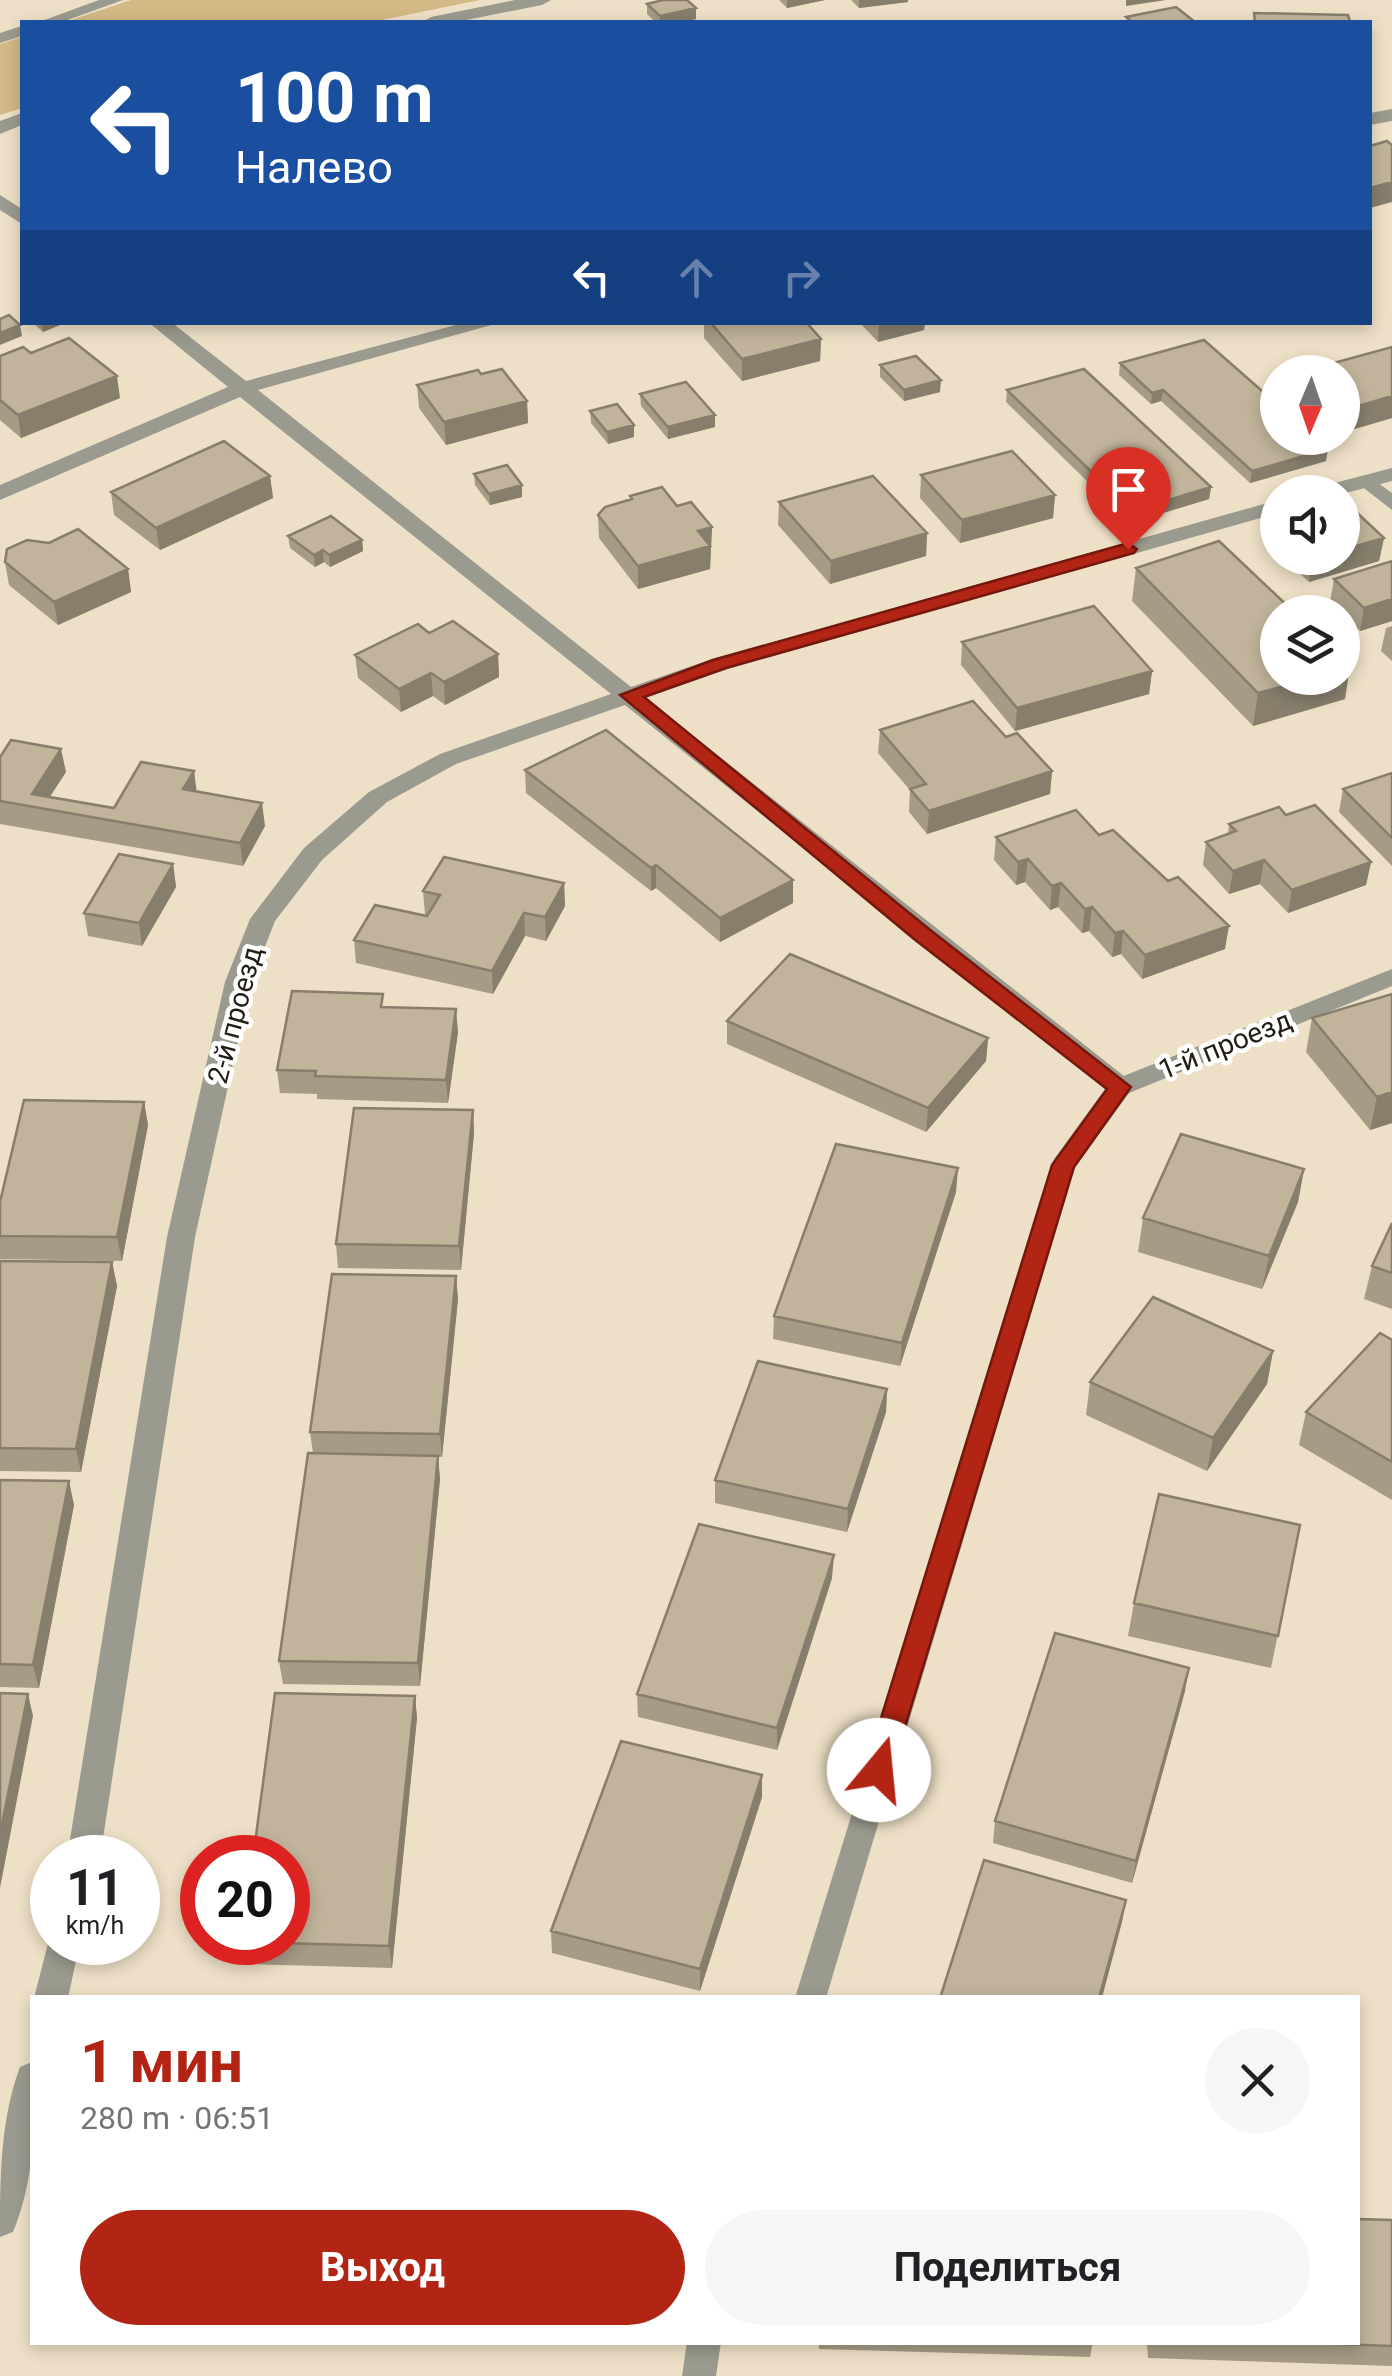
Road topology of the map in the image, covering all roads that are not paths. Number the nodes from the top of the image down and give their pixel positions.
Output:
1 (114, 0) edge
2 (542, 0) edge
3 (54, 20) edge
4 (442, 20) edge
5 (0, 200) edge
6 (20, 216) edge
7 (162, 325) edge
8 (481, 325) edge
9 (242, 388) junction
10 (1392, 474) edge
11 (1367, 481) junction
12 (1360, 483) edge
13 (0, 492) edge
14 (1392, 504) edge
15 (1260, 511) edge
16 (630, 695) junction
17 (1392, 978) edge
18 (1120, 1087) junction
19 (87, 1835) edge
20 (59, 1965) edge
21 (52, 1995) edge
22 (811, 1995) edge
23 (30, 2087) edge
24 (0, 2220) edge
25 (704, 2345) edge
26 (700, 2376) edge

1 - 3 lane
2 - 4 street
5 - 6 street
7 - 9 street
8 - 9 street
9 - 13 street
9 - 16 street
10 - 11 street
11 - 12 street
11 - 14 lane
15 - 16 street, 2-й проезд
16 - 18 street
16 - 19 street, 2-й проезд
17 - 18 lane, 1-й проезд
18 - 22 lane
20 - 21 street
23 - 24 street
25 - 26 lane

